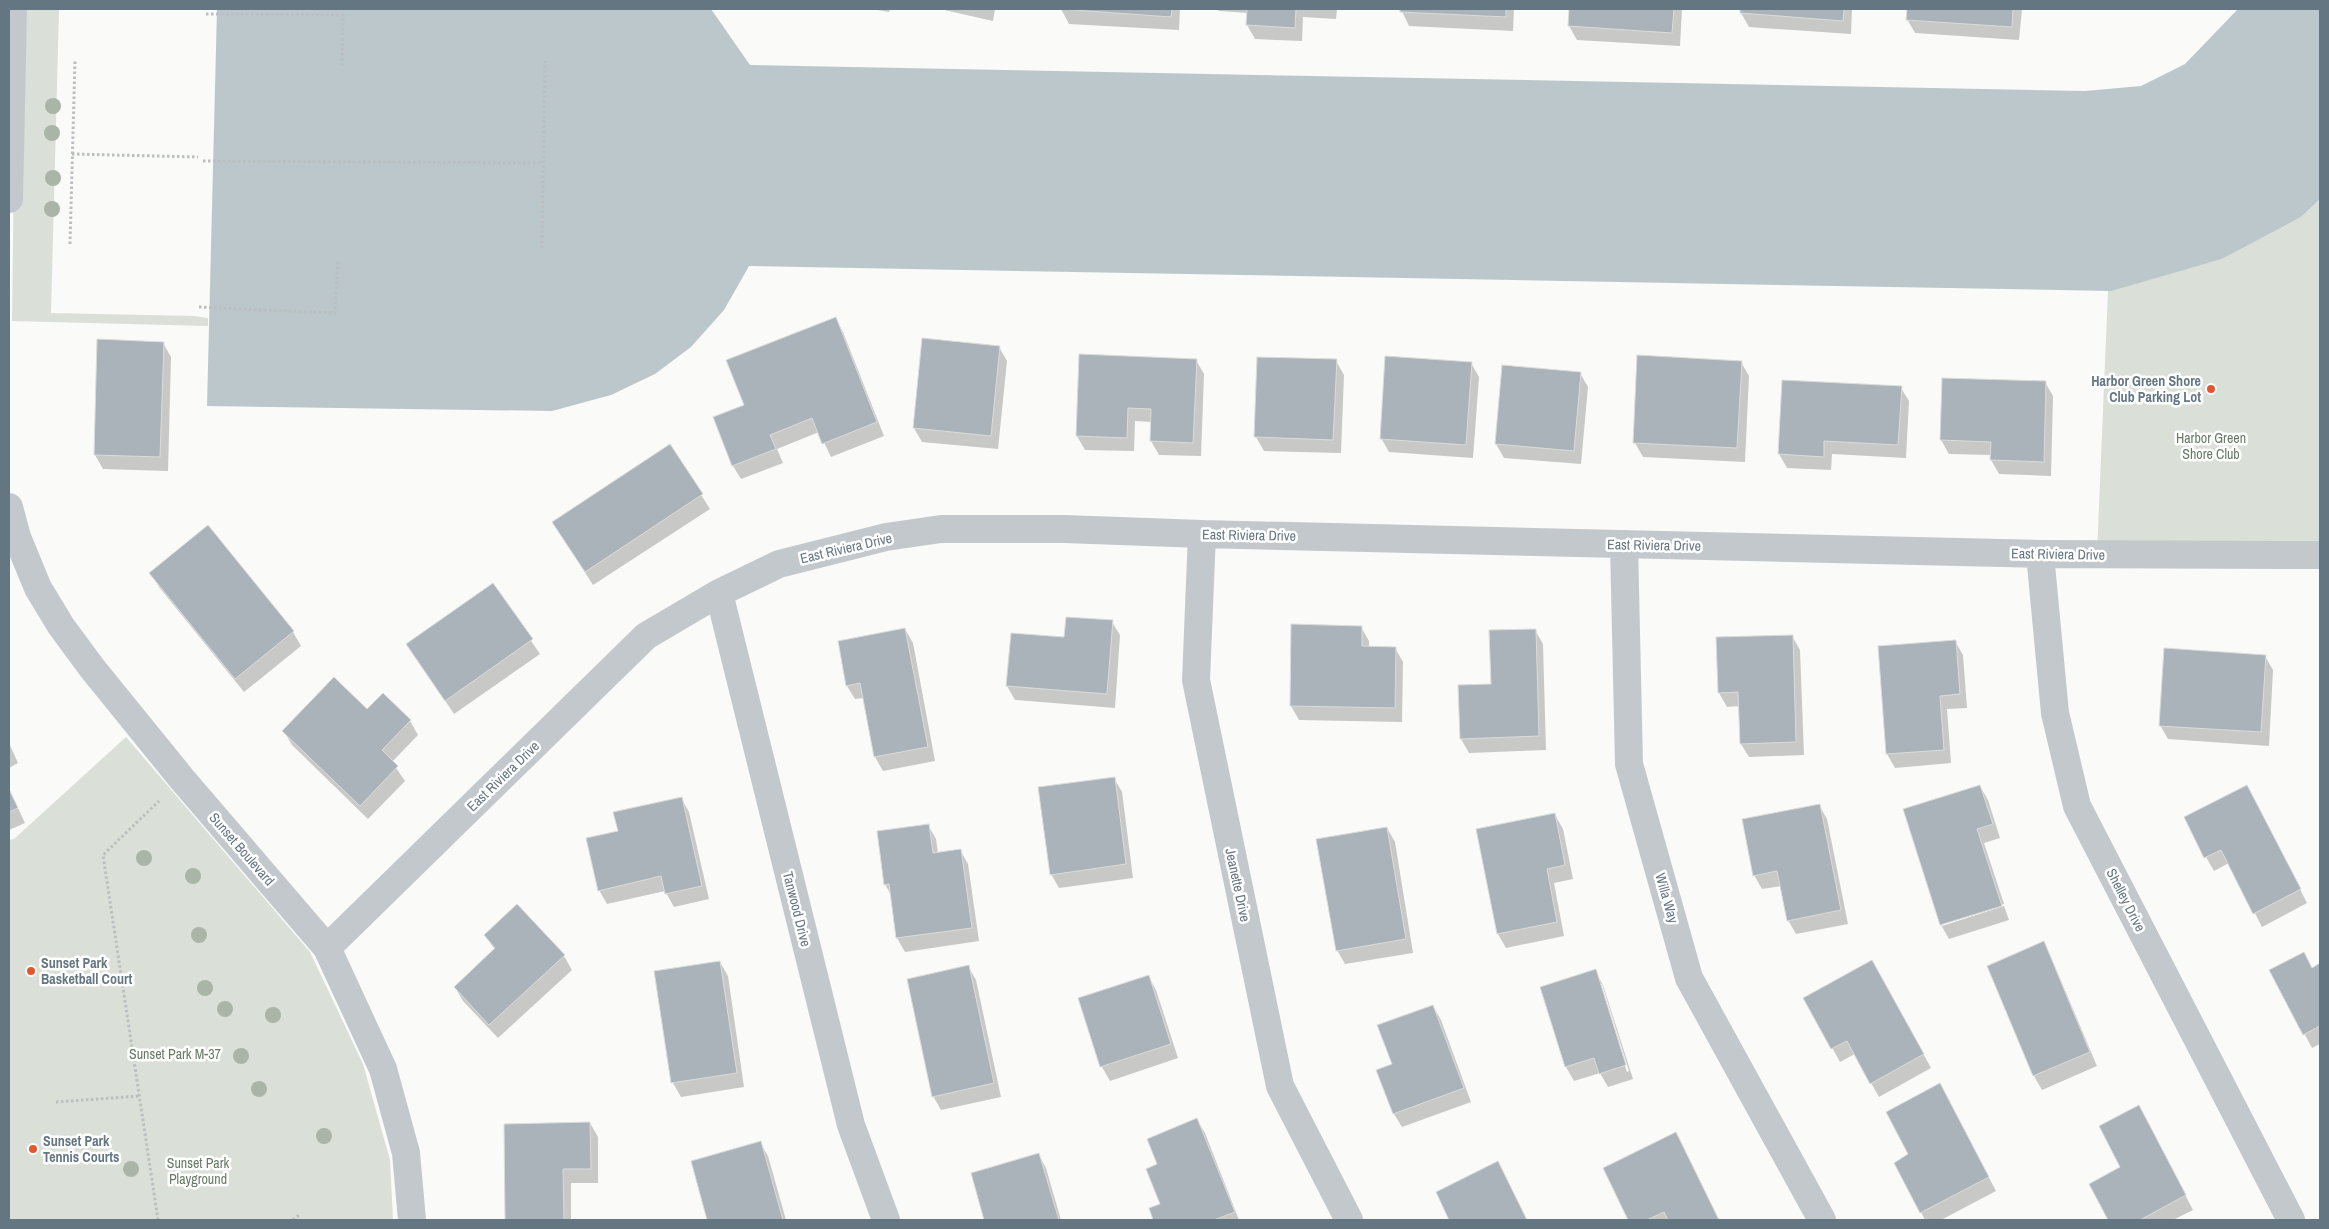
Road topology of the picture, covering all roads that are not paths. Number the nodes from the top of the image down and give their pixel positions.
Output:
1 (13, 9) edge
2 (9, 152) edge
3 (9, 199) edge
4 (9, 507) edge
5 (1202, 534) junction
6 (1624, 544) junction
7 (2040, 554) junction
8 (2320, 555) edge
9 (719, 593) junction
10 (327, 948) junction
11 (412, 1220) edge
12 (886, 1220) edge
13 (1349, 1220) edge
14 (1822, 1220) edge
15 (2291, 1220) edge

1 - 2 street
2 - 3 street
4 - 10 street, Sunset Boulevard
5 - 6 street, East Riviera Drive
5 - 9 street, East Riviera Drive
5 - 13 street, Jeanette Drive
6 - 7 street, East Riviera Drive
6 - 14 street, Willa Way
7 - 8 street, East Riviera Drive
7 - 15 street, Shelley Drive
9 - 10 street, East Riviera Drive
9 - 12 street, Tanwood Drive
10 - 11 street, Sunset Boulevard

